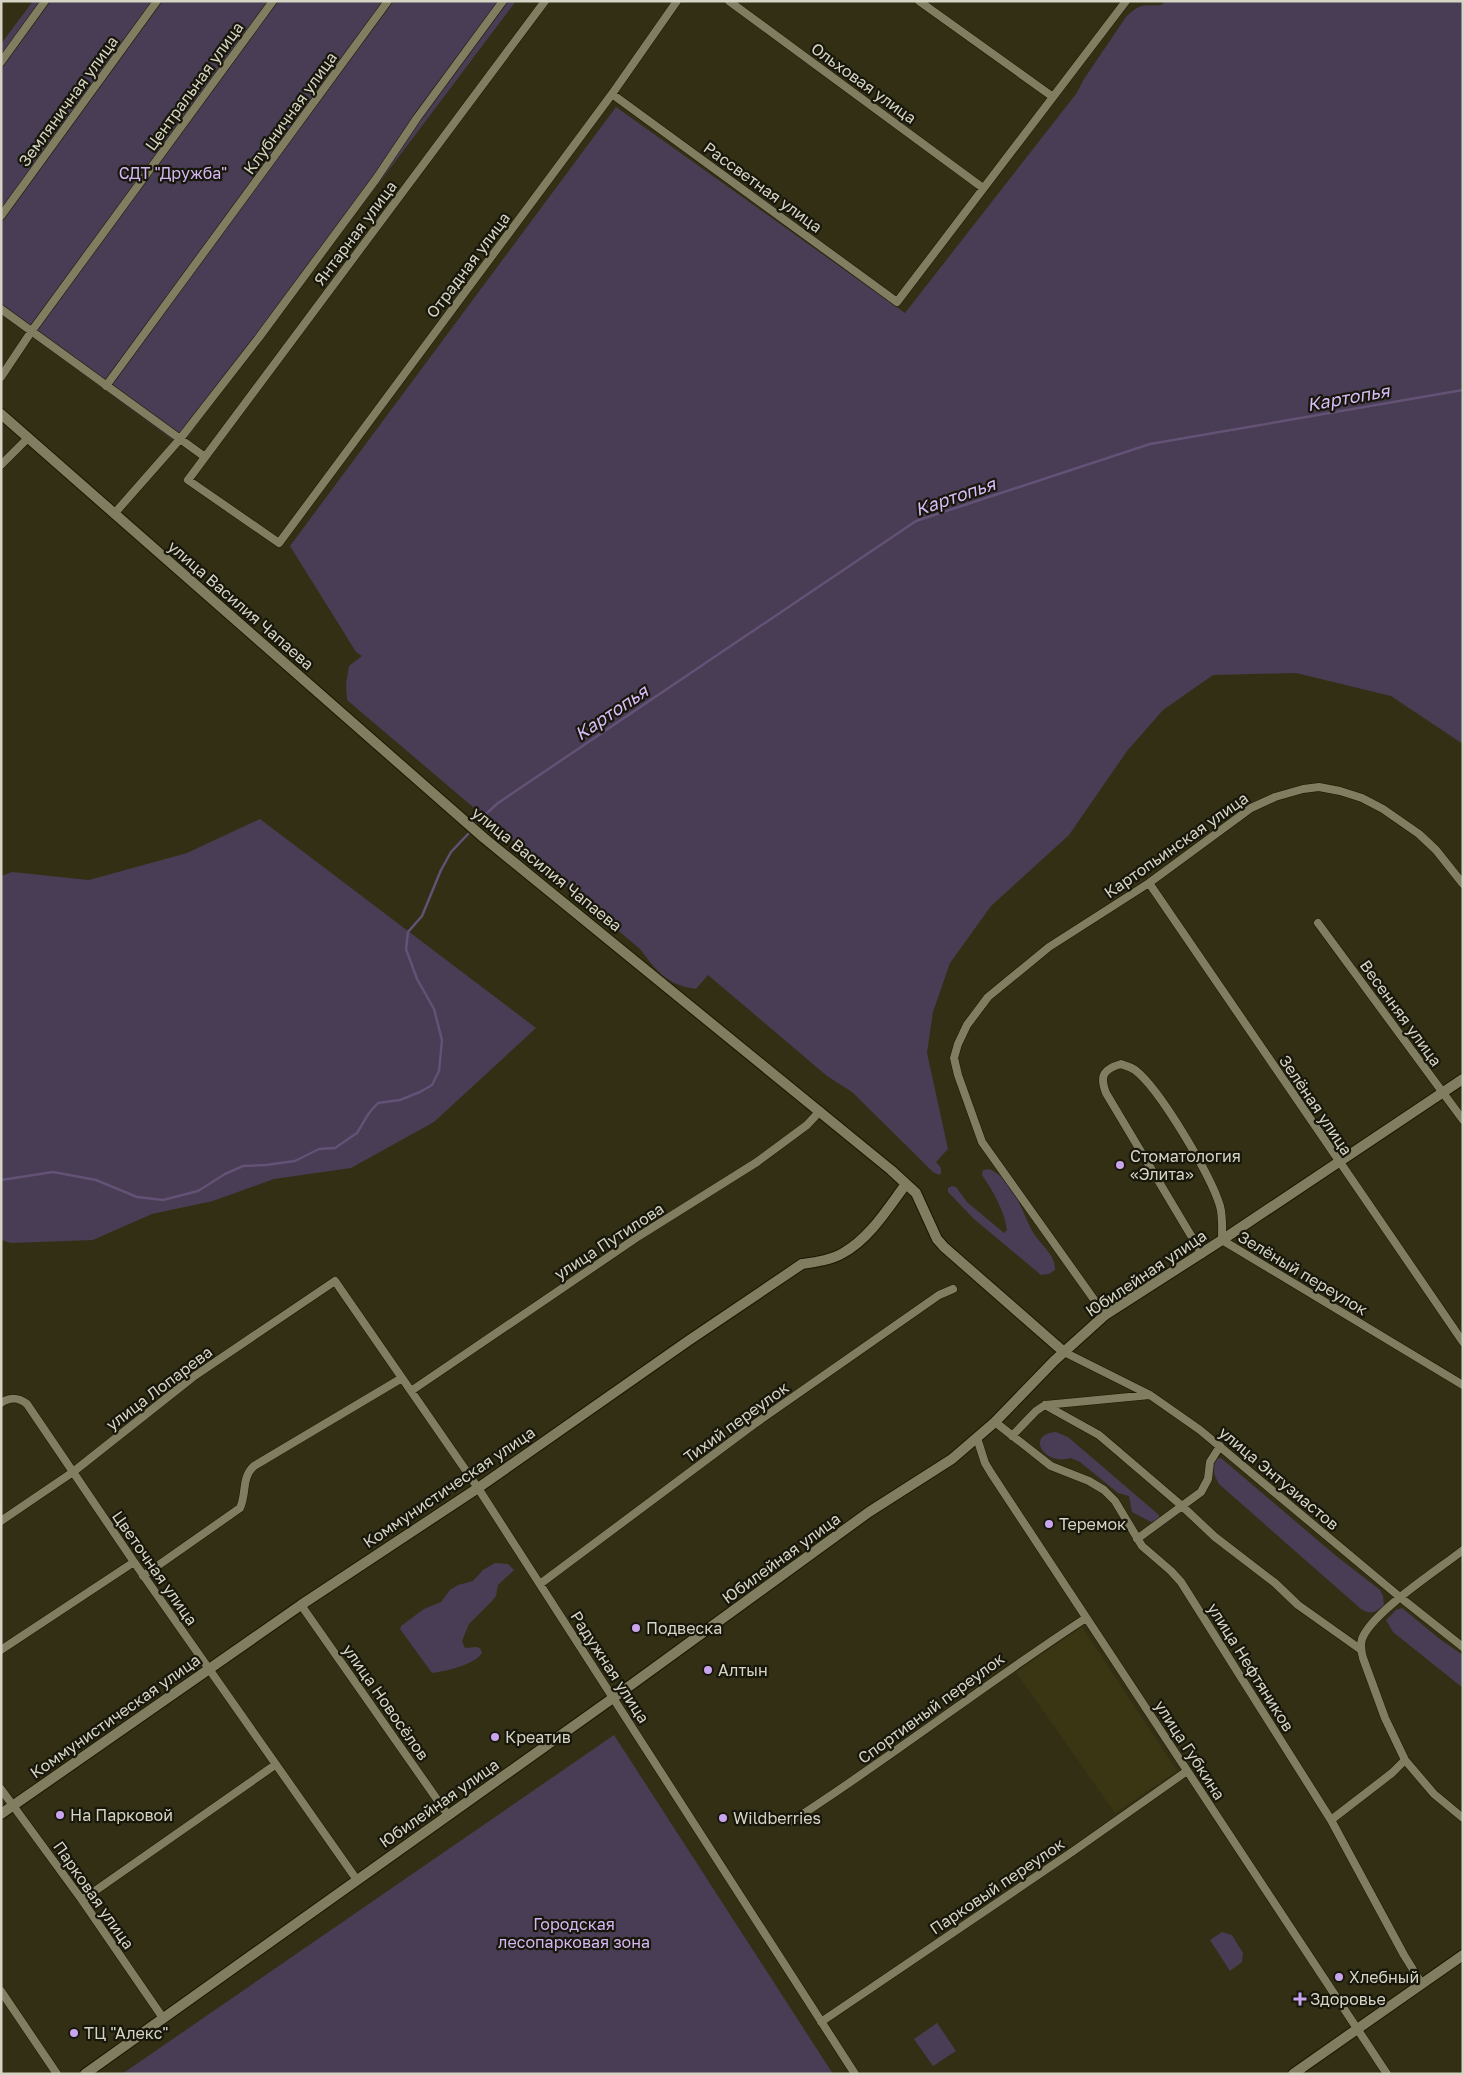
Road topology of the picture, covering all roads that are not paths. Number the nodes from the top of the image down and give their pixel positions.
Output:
1 (45, 1) edge
2 (157, 1) edge
3 (273, 1) edge
4 (388, 1) edge
5 (503, 1) edge
6 (545, 1) edge
7 (677, 1) edge
8 (729, 1) edge
9 (919, 1) edge
10 (1126, 1) edge
11 (1, 62) edge
12 (612, 94) junction
13 (1053, 97) junction
14 (983, 188) junction
15 (1, 216) edge
16 (1, 309) edge
17 (32, 332) junction
18 (1, 377) edge
19 (106, 386) junction
20 (1, 414) edge
21 (28, 438) junction
22 (180, 440) junction
23 (205, 457) junction
24 (1, 465) edge
25 (188, 480) joint
26 (114, 514) junction
27 (1149, 883) junction
28 (1462, 883) edge
29 (1318, 923) dead end
30 (1463, 1079) edge
31 (1442, 1093) junction
32 (820, 1111) junction
33 (1463, 1120) edge
34 (1338, 1163) junction
35 (906, 1184) junction
36 (1222, 1240) junction
37 (1202, 1254) junction
38 (335, 1280) joint
39 (953, 1290) dead end
40 (1105, 1315) junction
41 (1463, 1342) edge
42 (1064, 1352) junction
43 (402, 1378) junction
44 (1463, 1384) edge
45 (411, 1391) junction
46 (1150, 1395) junction
47 (1, 1403) edge
48 (1045, 1405) junction
49 (996, 1422) junction
50 (1012, 1436) junction
51 (977, 1438) junction
52 (1220, 1446) junction
53 (73, 1472) junction
54 (478, 1488) junction
55 (1182, 1506) junction
56 (1, 1521) edge
57 (1137, 1539) junction
58 (1463, 1550) edge
59 (134, 1562) junction
60 (143, 1576) junction
61 (540, 1584) junction
62 (1401, 1598) junction
63 (300, 1605) junction
64 (1086, 1618) junction
65 (1463, 1647) edge
66 (1360, 1649) junction
67 (1, 1650) edge
68 (209, 1669) junction
69 (613, 1698) junction
70 (1406, 1760) junction
71 (275, 1764) junction
72 (1187, 1771) junction
73 (1, 1789) edge
74 (13, 1805) junction
75 (1, 1814) edge
76 (448, 1815) junction
77 (1463, 1818) edge
78 (1332, 1820) junction
79 (792, 1821) dead end
80 (357, 1880) junction
81 (82, 1900) junction
82 (1463, 1955) edge
83 (1422, 1984) junction
84 (1, 1991) edge
85 (163, 2018) junction
86 (822, 2022) junction
87 (1358, 2029) junction
88 (57, 2074) edge
89 (85, 2074) edge
90 (855, 2074) edge
91 (1293, 2074) edge
92 (1387, 2074) edge

1 - 11 street
2 - 15 street, Земляничная улица
3 - 17 street, Центральная улица
4 - 19 street, Клубничная улица
5 - 22 street, Янтарная улица
6 - 23 street, Янтарная улица
7 - 12 street, Отрадная улица
8 - 14 street, Ольховая улица
9 - 13 street
10 - 13 street
12 - 14 street, Рассветная улица
12 - 25 street, Отрадная улица
13 - 14 street
16 - 17 street
17 - 18 street, Центральная улица
17 - 19 street
19 - 22 street
20 - 21 street, улица Василия Чапаева
21 - 24 street
21 - 26 street, улица Василия Чапаева
22 - 23 street
22 - 26 street, Янтарная улица
23 - 25 street, Янтарная улица
26 - 32 street, улица Василия Чапаева
27 - 28 street, Картопьинская улица
27 - 34 street, Зелёная улица
27 - 40 street, Картопьинская улица
29 - 31 street, Весенняя улица
30 - 31 street, Юбилейная улица
31 - 33 street, Весенняя улица
31 - 34 street, Юбилейная улица
32 - 35 street, улица Василия Чапаева
32 - 45 street, улица Путилова
34 - 36 street, Юбилейная улица
34 - 41 street, Зелёная улица
35 - 42 street, улица Василия Чапаева
35 - 54 street, Коммунистическая улица
36 - 37 street, Юбилейная улица
36 - 37 street, Зелёный переулок
36 - 44 street, Зелёный переулок
37 - 40 street, Юбилейная улица
38 - 43 street, Радужная улица
38 - 53 street, улица Лопарева
39 - 61 street, Тихий переулок
40 - 42 street, Юбилейная улица
42 - 46 street, улица Энтузиастов
42 - 49 street, Юбилейная улица
43 - 45 street, Радужная улица
43 - 60 street
45 - 54 street, Радужная улица
46 - 48 street
46 - 52 street, улица Энтузиастов
47 - 53 street, Цветочная улица
48 - 50 street
48 - 55 street
49 - 50 street, улица Нефтяников
49 - 51 street, Юбилейная улица
50 - 57 street, улица Нефтяников
51 - 64 street, улица Губкина
51 - 69 street, Юбилейная улица
52 - 55 street
52 - 62 street, улица Энтузиастов
53 - 56 street, улица Лопарева
53 - 59 street, Цветочная улица
54 - 61 street, Радужная улица
54 - 63 street, Коммунистическая улица
55 - 57 street
55 - 66 street
57 - 78 street, улица Нефтяников
58 - 62 street
59 - 60 street, Цветочная улица
59 - 67 street
60 - 68 street, Цветочная улица
61 - 69 street, Радужная улица
62 - 65 street, улица Энтузиастов
62 - 66 street
63 - 68 street, Коммунистическая улица
63 - 76 street, улица Новосёлов
64 - 72 street, улица Губкина
64 - 79 street, Спортивный переулок
66 - 70 street
68 - 71 street, Цветочная улица
68 - 74 street, Коммунистическая улица
69 - 76 street, Юбилейная улица
69 - 86 street, Радужная улица
70 - 77 street
70 - 78 street
71 - 80 street, Цветочная улица
71 - 81 street
72 - 86 street, Парковый переулок
72 - 87 street, улица Губкина
73 - 74 street, Парковая улица
74 - 75 street, Коммунистическая улица
74 - 81 street, Парковая улица
76 - 80 street, Юбилейная улица
78 - 83 street, улица Нефтяников
80 - 85 street, Юбилейная улица
81 - 85 street, Парковая улица
82 - 83 street
83 - 87 street
84 - 88 street
85 - 89 street, Юбилейная улица
86 - 90 street, Радужная улица
87 - 91 street
87 - 92 street, улица Губкина

